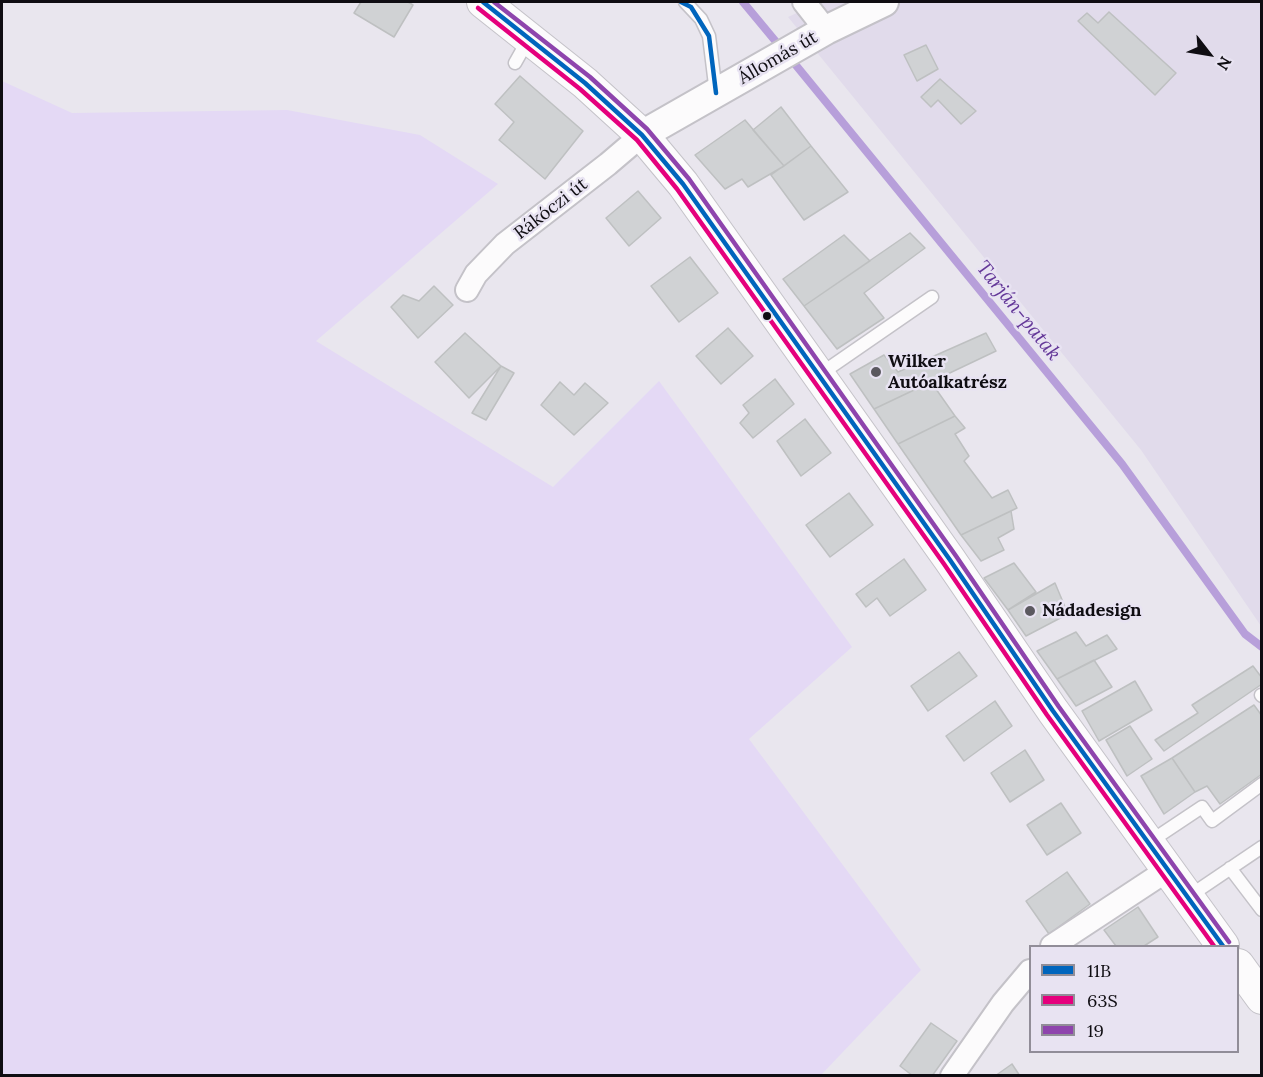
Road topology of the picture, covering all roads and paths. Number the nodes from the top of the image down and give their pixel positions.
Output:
1 (483, 2) edge
2 (804, 2) edge
3 (884, 2) edge
4 (686, 3) edge
5 (826, 30) junction
6 (716, 93) junction
7 (642, 135) junction
8 (468, 290) dead end
9 (932, 297) dead end
10 (818, 375) junction
11 (1262, 784) edge
12 (1147, 843) junction
13 (1262, 847) edge
14 (1230, 868) junction
15 (1166, 871) junction
16 (1186, 898) junction
17 (1262, 910) edge
18 (1054, 945) edge
19 (1222, 945) edge
20 (1239, 966) edge
21 (1029, 972) edge
22 (1262, 998) edge
23 (952, 1076) edge

1 - 7 main road
2 - 5 street
3 - 5 street, Állomás út
4 - 6 lane
5 - 6 street, Állomás út
6 - 7 street, Állomás út
7 - 8 street, Rákóczi út
7 - 10 main road
9 - 10 lane
10 - 12 main road
11 - 12 lane
12 - 15 main road
13 - 14 lane
14 - 16 lane
14 - 17 lane
15 - 16 main road
15 - 18 street
16 - 19 main road
20 - 22 main road
21 - 23 street

